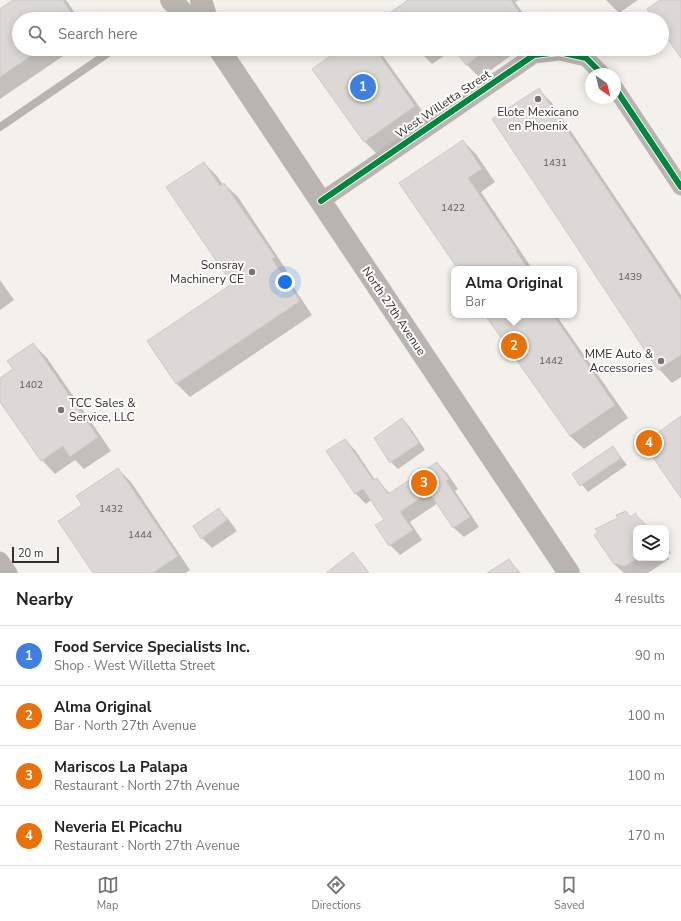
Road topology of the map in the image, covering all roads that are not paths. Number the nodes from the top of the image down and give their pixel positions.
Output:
1 (171, 0) edge
2 (201, 0) edge
3 (182, 12) edge
4 (205, 12) edge
5 (104, 56) edge
6 (223, 56) edge
7 (533, 56) edge
8 (577, 56) edge
9 (596, 68) edge
10 (621, 97) edge
11 (0, 127) edge
12 (681, 187) edge
13 (321, 201) junction
14 (0, 560) edge
15 (9, 573) edge
16 (569, 573) edge

1 - 3 main road
2 - 4 main road
5 - 11 lane
6 - 13 main road, North 27th Avenue
7 - 13 street, West Willetta Street
8 - 9 street, West Willetta Street
10 - 12 street
13 - 16 main road, North 27th Avenue
14 - 15 street

